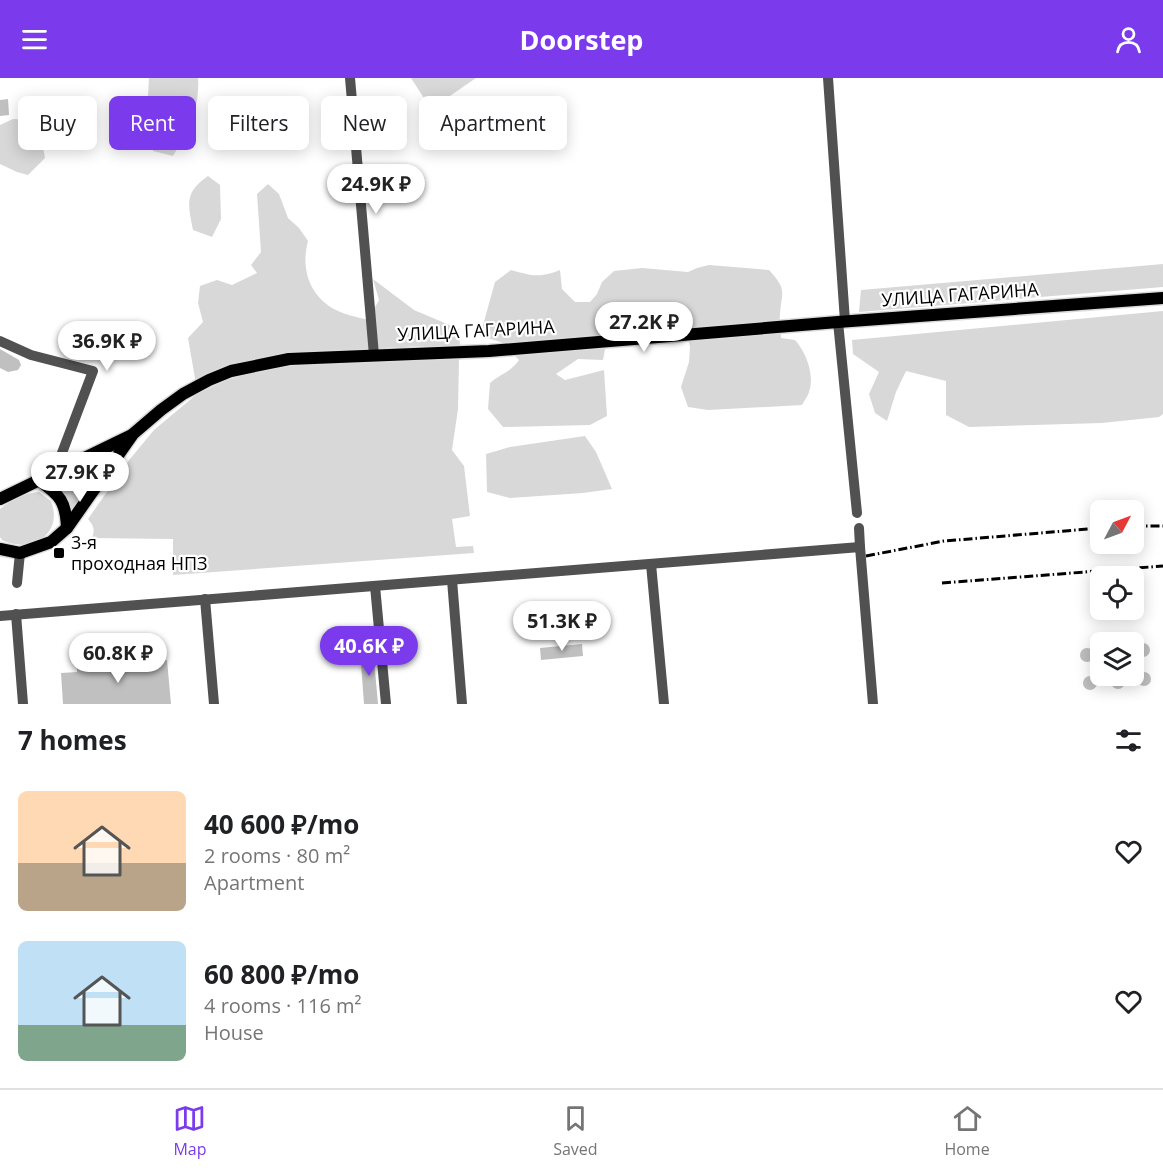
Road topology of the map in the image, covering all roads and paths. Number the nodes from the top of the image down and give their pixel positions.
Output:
1 (350, 78) edge
2 (828, 78) edge
3 (1163, 298) edge
4 (842, 321) junction
5 (0, 341) edge
6 (374, 355) junction
7 (133, 434) junction
8 (54, 474) junction
9 (40, 481) junction
10 (0, 499) edge
11 (857, 513) dead end
12 (67, 528) junction
13 (859, 528) dead end
14 (860, 547) junction
15 (0, 549) edge
16 (20, 553) junction
17 (651, 564) junction
18 (452, 580) junction
19 (17, 583) dead end
20 (375, 586) junction
21 (205, 599) junction
22 (16, 614) junction
23 (0, 616) edge
24 (22, 704) edge
25 (214, 704) edge
26 (386, 704) edge
27 (462, 704) edge
28 (664, 704) edge
29 (873, 704) edge

1 - 6 street
2 - 4 street
3 - 4 main road, УЛИЦА ГАГАРИНА
4 - 6 main road, УЛИЦА ГАГАРИНА
4 - 11 street
5 - 8 street
6 - 7 main road, УЛИЦА ГАГАРИНА
7 - 8 main road, УЛИЦА ГАГАРИНА
7 - 12 main road, УЛИЦА ГАГАРИНА
8 - 9 main road, УЛИЦА ГАГАРИНА
9 - 10 main road, УЛИЦА ГАГАРИНА
9 - 12 main road
12 - 16 main road, УЛИЦА ГАГАРИНА
13 - 14 street
14 - 17 street
14 - 29 street
15 - 16 main road
16 - 19 street
17 - 18 street
17 - 28 street
18 - 20 street
18 - 27 street
20 - 21 street
20 - 26 street
21 - 22 street
21 - 25 street
22 - 23 street
22 - 24 street

